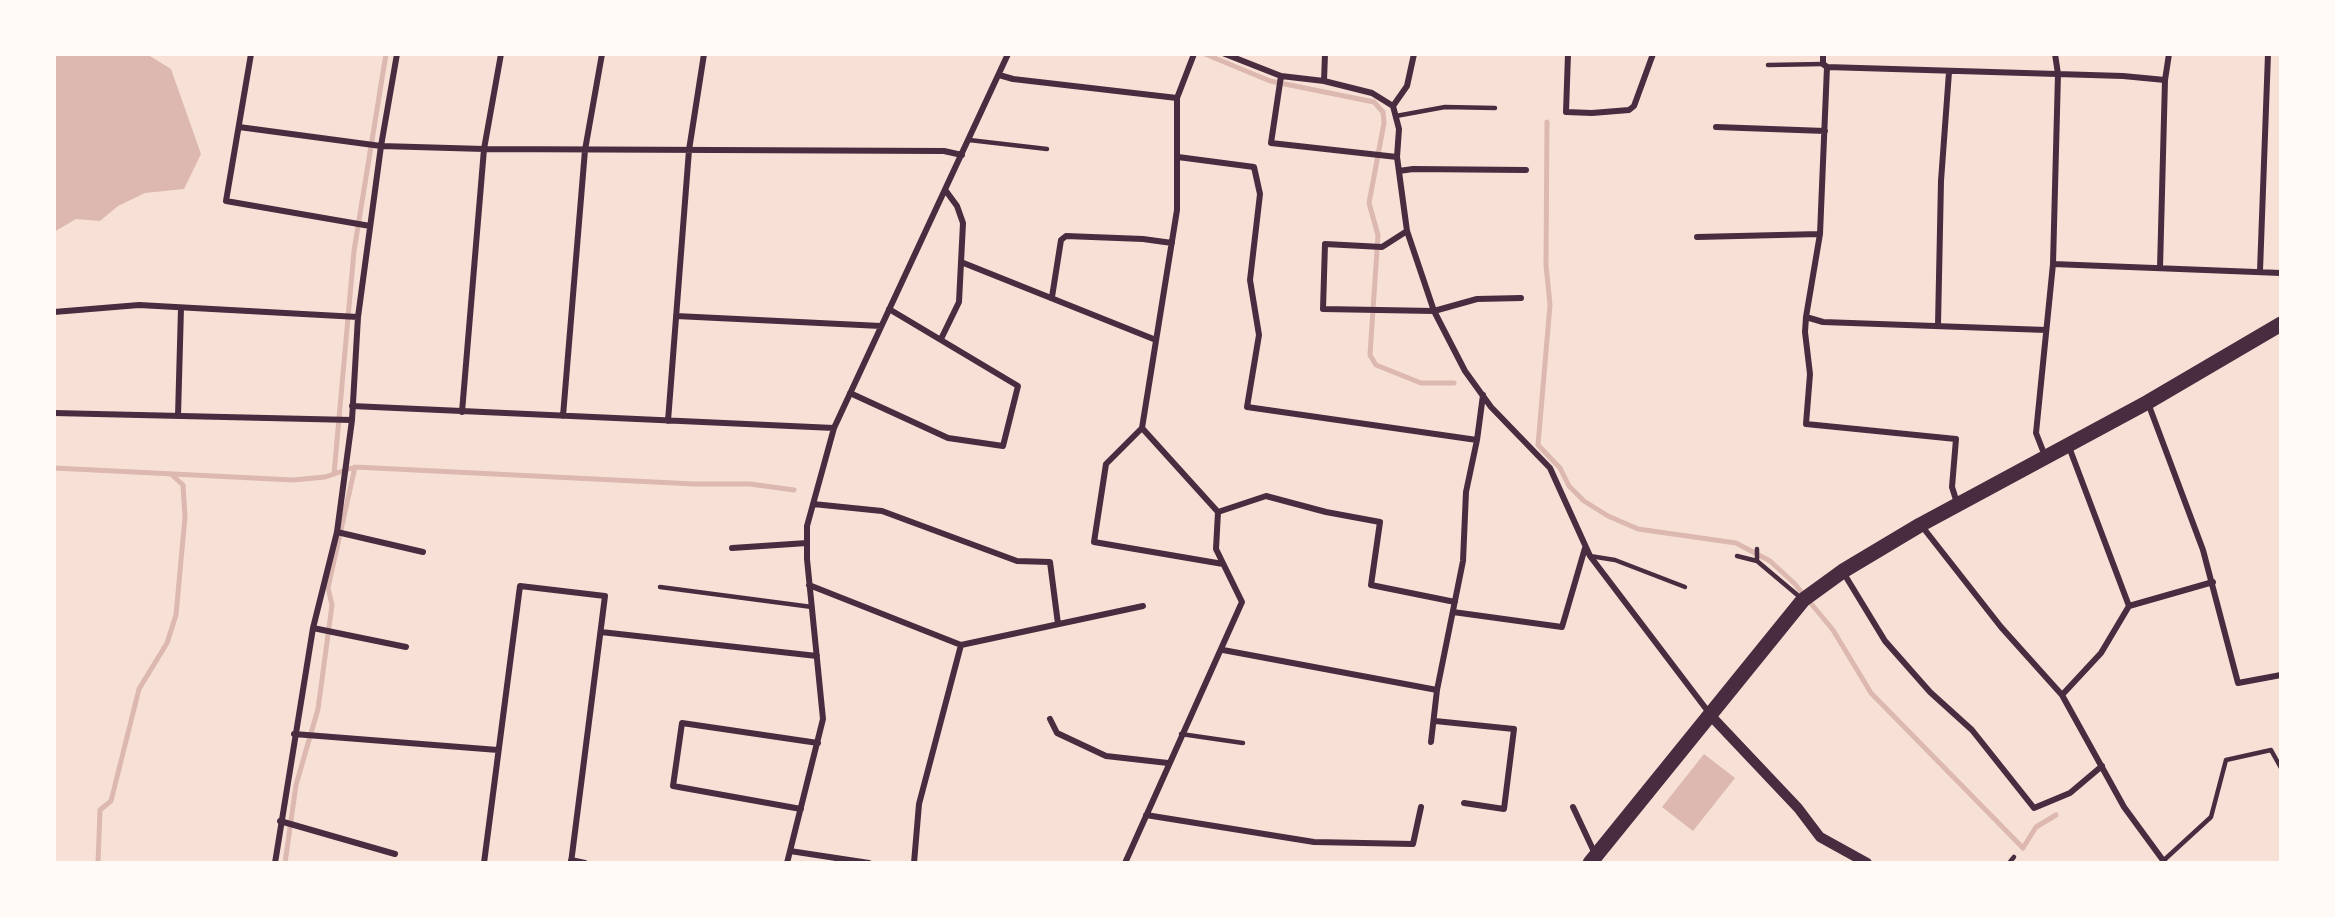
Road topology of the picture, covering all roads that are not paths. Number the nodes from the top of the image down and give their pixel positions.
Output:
1 (251, 54) edge
2 (397, 54) edge
3 (501, 54) edge
4 (602, 54) edge
5 (704, 54) edge
6 (1008, 54) edge
7 (1194, 54) edge
8 (1225, 54) edge
9 (1325, 54) edge
10 (1414, 54) edge
11 (1568, 54) edge
12 (1653, 54) edge
13 (1824, 54) edge
14 (2055, 54) edge
15 (2169, 54) edge
16 (2268, 54) edge
17 (1768, 65) dead end
18 (1825, 65) junction
19 (1949, 72) junction
20 (2058, 74) junction
21 (999, 75) junction
22 (1281, 76) junction
23 (2165, 80) junction
24 (1324, 81) junction
25 (1177, 98) junction
26 (1393, 106) junction
27 (1495, 108) dead end
28 (1396, 116) junction
29 (239, 127) junction
30 (1716, 127) dead end
31 (1825, 131) junction
32 (969, 141) junction
33 (374, 145) junction
34 (483, 149) junction
35 (1047, 149) dead end
36 (585, 150) junction
37 (689, 150) junction
38 (962, 154) junction
39 (1178, 156) junction
40 (1397, 157) junction
41 (1526, 170) dead end
42 (1399, 171) junction
43 (946, 191) junction
44 (370, 226) junction
45 (1407, 231) junction
46 (1820, 234) junction
47 (1697, 237) dead end
48 (1172, 243) junction
49 (961, 262) junction
50 (2053, 264) junction
51 (2160, 268) junction
52 (2260, 271) junction
53 (2281, 273) edge
54 (1052, 297) junction
55 (1521, 298) dead end
56 (181, 308) junction
57 (889, 309) junction
58 (1434, 311) junction
59 (54, 312) edge
60 (676, 316) junction
61 (358, 317) junction
62 (1806, 317) junction
63 (2281, 324) edge
64 (881, 326) junction
65 (1938, 326) junction
66 (2046, 330) junction
67 (940, 339) junction
68 (1156, 340) junction
69 (850, 393) junction
70 (1483, 395) junction
71 (2148, 402) junction
72 (352, 406) junction
73 (462, 412) junction
74 (54, 413) edge
75 (178, 416) junction
76 (563, 416) junction
77 (345, 420) junction
78 (668, 421) junction
79 (834, 428) junction
80 (1142, 429) junction
81 (1477, 440) junction
82 (2067, 444) junction
83 (2046, 456) junction
84 (813, 504) junction
85 (1957, 504) junction
86 (1218, 513) junction
87 (1920, 525) junction
88 (337, 531) junction
89 (807, 543) junction
90 (732, 548) dead end
91 (1585, 548) junction
92 (1757, 549) dead end
93 (423, 552) dead end
94 (1590, 556) junction
95 (1737, 556) dead end
96 (1757, 561) junction
97 (1223, 564) junction
98 (1843, 571) junction
99 (2213, 582) junction
100 (809, 585) junction
101 (660, 587) dead end
102 (1685, 587) dead end
103 (1803, 600) junction
104 (1455, 602) junction
105 (1143, 606) dead end
106 (2129, 606) junction
107 (812, 607) junction
108 (1453, 612) junction
109 (1058, 624) junction
110 (313, 628) junction
111 (601, 632) junction
112 (961, 645) junction
113 (406, 647) dead end
114 (1223, 650) junction
115 (817, 656) junction
116 (2281, 675) edge
117 (1437, 690) junction
118 (2062, 695) junction
119 (1711, 716) junction
120 (1050, 719) dead end
121 (1435, 721) junction
122 (294, 734) junction
123 (1182, 734) junction
124 (1431, 742) dead end
125 (818, 743) junction
126 (1243, 743) dead end
127 (498, 750) junction
128 (1168, 763) junction
129 (2102, 766) junction
130 (2281, 768) edge
131 (1464, 803) dead end
132 (1421, 807) dead end
133 (1573, 807) dead end
134 (801, 809) junction
135 (1146, 815) junction
136 (280, 821) junction
137 (790, 851) junction
138 (395, 854) dead end
139 (2014, 856) dead end
140 (1593, 860) edge
141 (571, 862) edge
142 (2164, 862) edge
143 (275, 863) edge
144 (484, 863) edge
145 (585, 863) edge
146 (788, 863) edge
147 (869, 863) edge
148 (914, 863) edge
149 (1125, 863) edge
150 (1867, 863) edge
151 (2009, 863) edge

1 - 29 street
2 - 33 street
3 - 34 street
4 - 36 street
5 - 37 street
6 - 21 street
7 - 25 street
8 - 22 street
9 - 24 street
10 - 26 street
11 - 12 street
13 - 18 street
14 - 20 street
15 - 23 street
16 - 52 street
17 - 18 lane
18 - 19 street
18 - 31 street
19 - 20 street
19 - 65 street
20 - 23 street
20 - 50 street
21 - 25 street
21 - 32 street
22 - 24 street
22 - 40 street
23 - 51 street
24 - 26 street
25 - 39 street
26 - 28 street
27 - 28 lane
28 - 40 street
29 - 33 street
29 - 44 street
30 - 31 street
31 - 46 street
32 - 35 lane
32 - 38 street
33 - 34 street
33 - 44 street
34 - 36 street
34 - 73 street
36 - 37 street
36 - 76 street
37 - 38 street
37 - 60 street
38 - 43 street
39 - 48 street
39 - 81 street
40 - 42 street
41 - 42 street
42 - 45 street
43 - 49 street
43 - 57 street
44 - 61 street
45 - 58 street
45 - 58 street
46 - 47 street
46 - 62 street
48 - 54 street
48 - 68 street
49 - 54 street
49 - 67 street
50 - 51 street
50 - 66 street
51 - 52 street
52 - 53 street
54 - 68 street
55 - 58 street
56 - 59 street
56 - 61 street
56 - 75 street
57 - 64 street
57 - 67 street
58 - 70 street
60 - 64 street
60 - 78 street
61 - 72 street
62 - 65 street
62 - 85 street
63 - 71 main road
64 - 69 street
65 - 66 street
66 - 83 street
67 - 69 street
68 - 80 street
69 - 79 street
70 - 81 street
70 - 91 street
71 - 82 main road
71 - 99 street
72 - 73 street
72 - 77 street
73 - 76 street
74 - 75 street
75 - 77 street
76 - 78 street
77 - 88 street
78 - 79 street
79 - 84 street
80 - 86 street
80 - 97 street
81 - 104 street
82 - 83 main road
82 - 106 street
83 - 85 main road
84 - 89 street
84 - 109 street
85 - 87 main road
86 - 97 street
86 - 104 street
87 - 98 main road
87 - 118 street
88 - 93 street
88 - 110 street
89 - 90 street
89 - 100 street
91 - 94 street
91 - 108 street
92 - 96 lane
94 - 102 lane
94 - 119 street
95 - 96 lane
96 - 103 lane
97 - 114 street
98 - 103 main road
98 - 129 street
99 - 106 street
99 - 116 street
100 - 107 street
100 - 112 street
101 - 107 lane
103 - 119 main road
104 - 108 street
105 - 109 street
106 - 118 street
107 - 115 street
108 - 117 street
109 - 112 street
110 - 113 street
110 - 122 street
111 - 115 street
111 - 127 street
111 - 141 street
112 - 148 street
114 - 117 street
114 - 123 street
115 - 125 street
117 - 121 street
118 - 129 street
119 - 140 main road
119 - 150 street
120 - 128 street
121 - 124 street
121 - 131 street
122 - 127 street
122 - 136 street
123 - 126 lane
123 - 128 street
125 - 134 street
125 - 134 street
127 - 144 street
128 - 135 street
129 - 142 street
130 - 142 lane
132 - 135 street
133 - 140 street
134 - 137 street
135 - 149 street
136 - 138 street
136 - 143 street
137 - 146 street
137 - 147 street
139 - 151 lane
141 - 145 street

